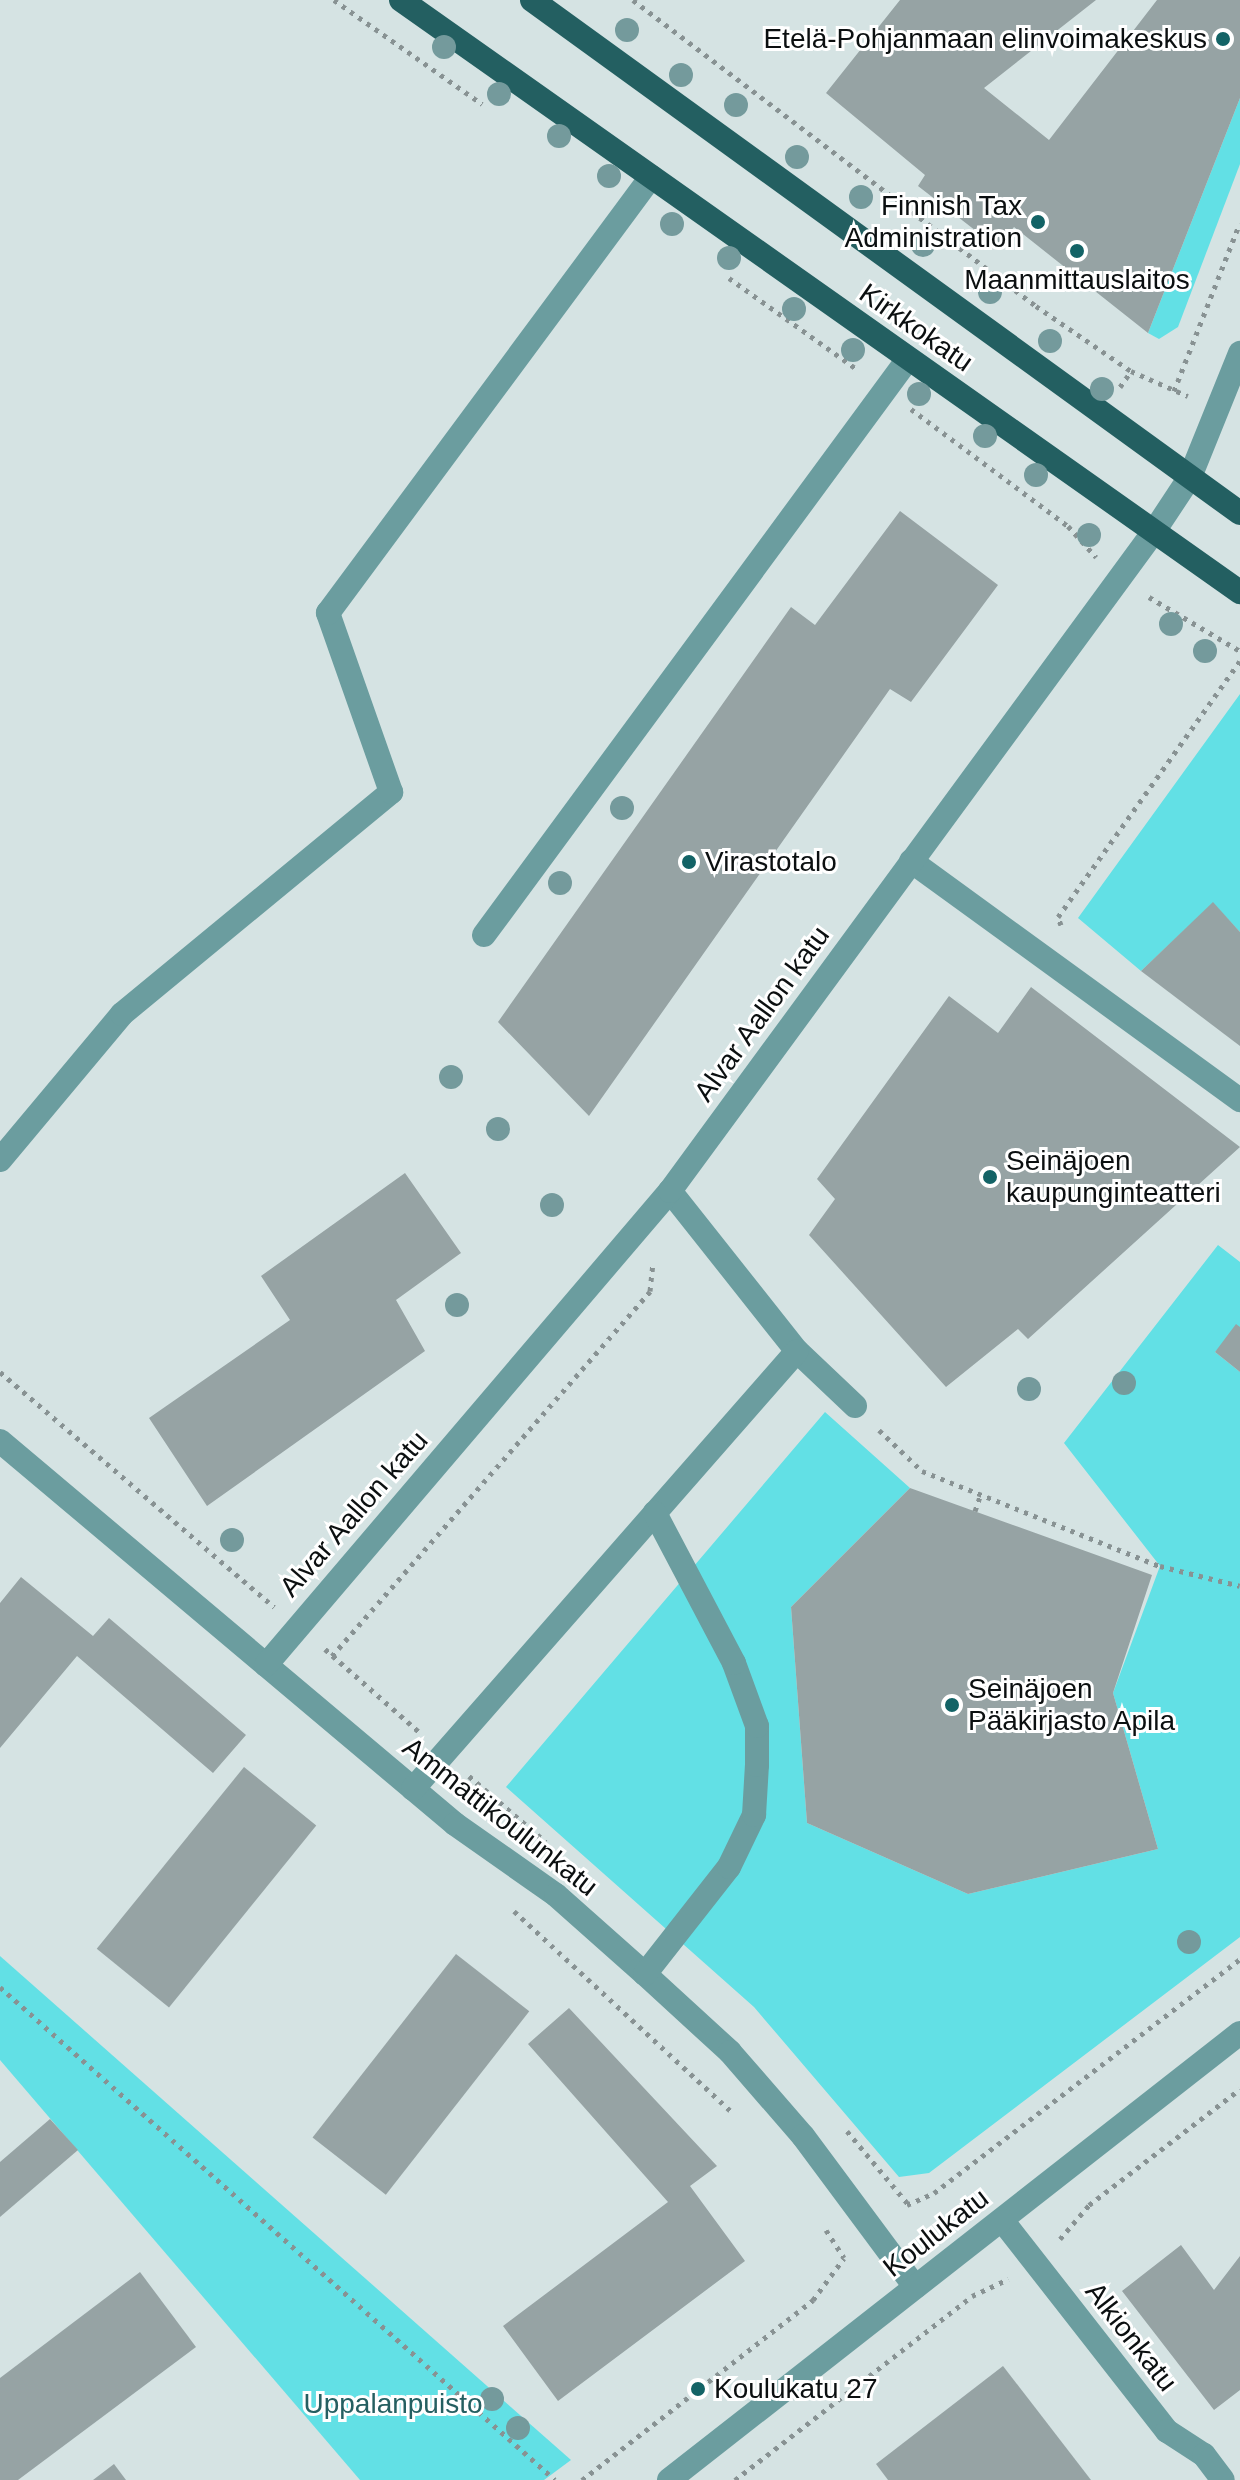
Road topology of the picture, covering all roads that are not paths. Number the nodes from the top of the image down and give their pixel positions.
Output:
1 (401, 0) edge
2 (532, 0) edge
3 (651, 177) junction
4 (1240, 353) edge
5 (908, 359) junction
6 (1190, 477) junction
7 (1240, 513) edge
8 (1155, 530) junction
9 (1240, 592) edge
10 (911, 861) junction
11 (484, 935) dead end
12 (1240, 1100) edge
13 (0, 1160) edge
14 (670, 1191) junction
15 (797, 1351) junction
16 (855, 1406) road end
17 (0, 1441) edge
18 (655, 1513) junction
19 (266, 1665) junction
20 (413, 1789) junction
21 (645, 1974) junction
22 (1240, 2033) edge
23 (1002, 2220) junction
24 (915, 2287) junction
25 (669, 2480) edge
26 (1223, 2480) edge

1 - 3 main road, Kirkkokatu
2 - 6 main road, Kirkkokatu
3 - 5 main road, Kirkkokatu
3 - 13 street
4 - 6 street, Alvar Aallon katu
5 - 8 main road, Kirkkokatu
5 - 11 street
6 - 7 main road, Kirkkokatu
6 - 8 street, Alvar Aallon katu
8 - 9 main road, Kirkkokatu
8 - 10 street, Alvar Aallon katu
10 - 12 street
10 - 14 street, Alvar Aallon katu
14 - 15 street
14 - 19 street, Alvar Aallon katu
15 - 16 street
15 - 18 street
17 - 19 street, Ammattikoulunkatu
18 - 20 street
18 - 21 street
19 - 20 street, Ammattikoulunkatu
20 - 21 street, Ammattikoulunkatu
21 - 24 street, Ammattikoulunkatu
22 - 23 street, Koulukatu
23 - 24 street, Koulukatu
23 - 26 street, Alkionkatu
24 - 25 street, Koulukatu

